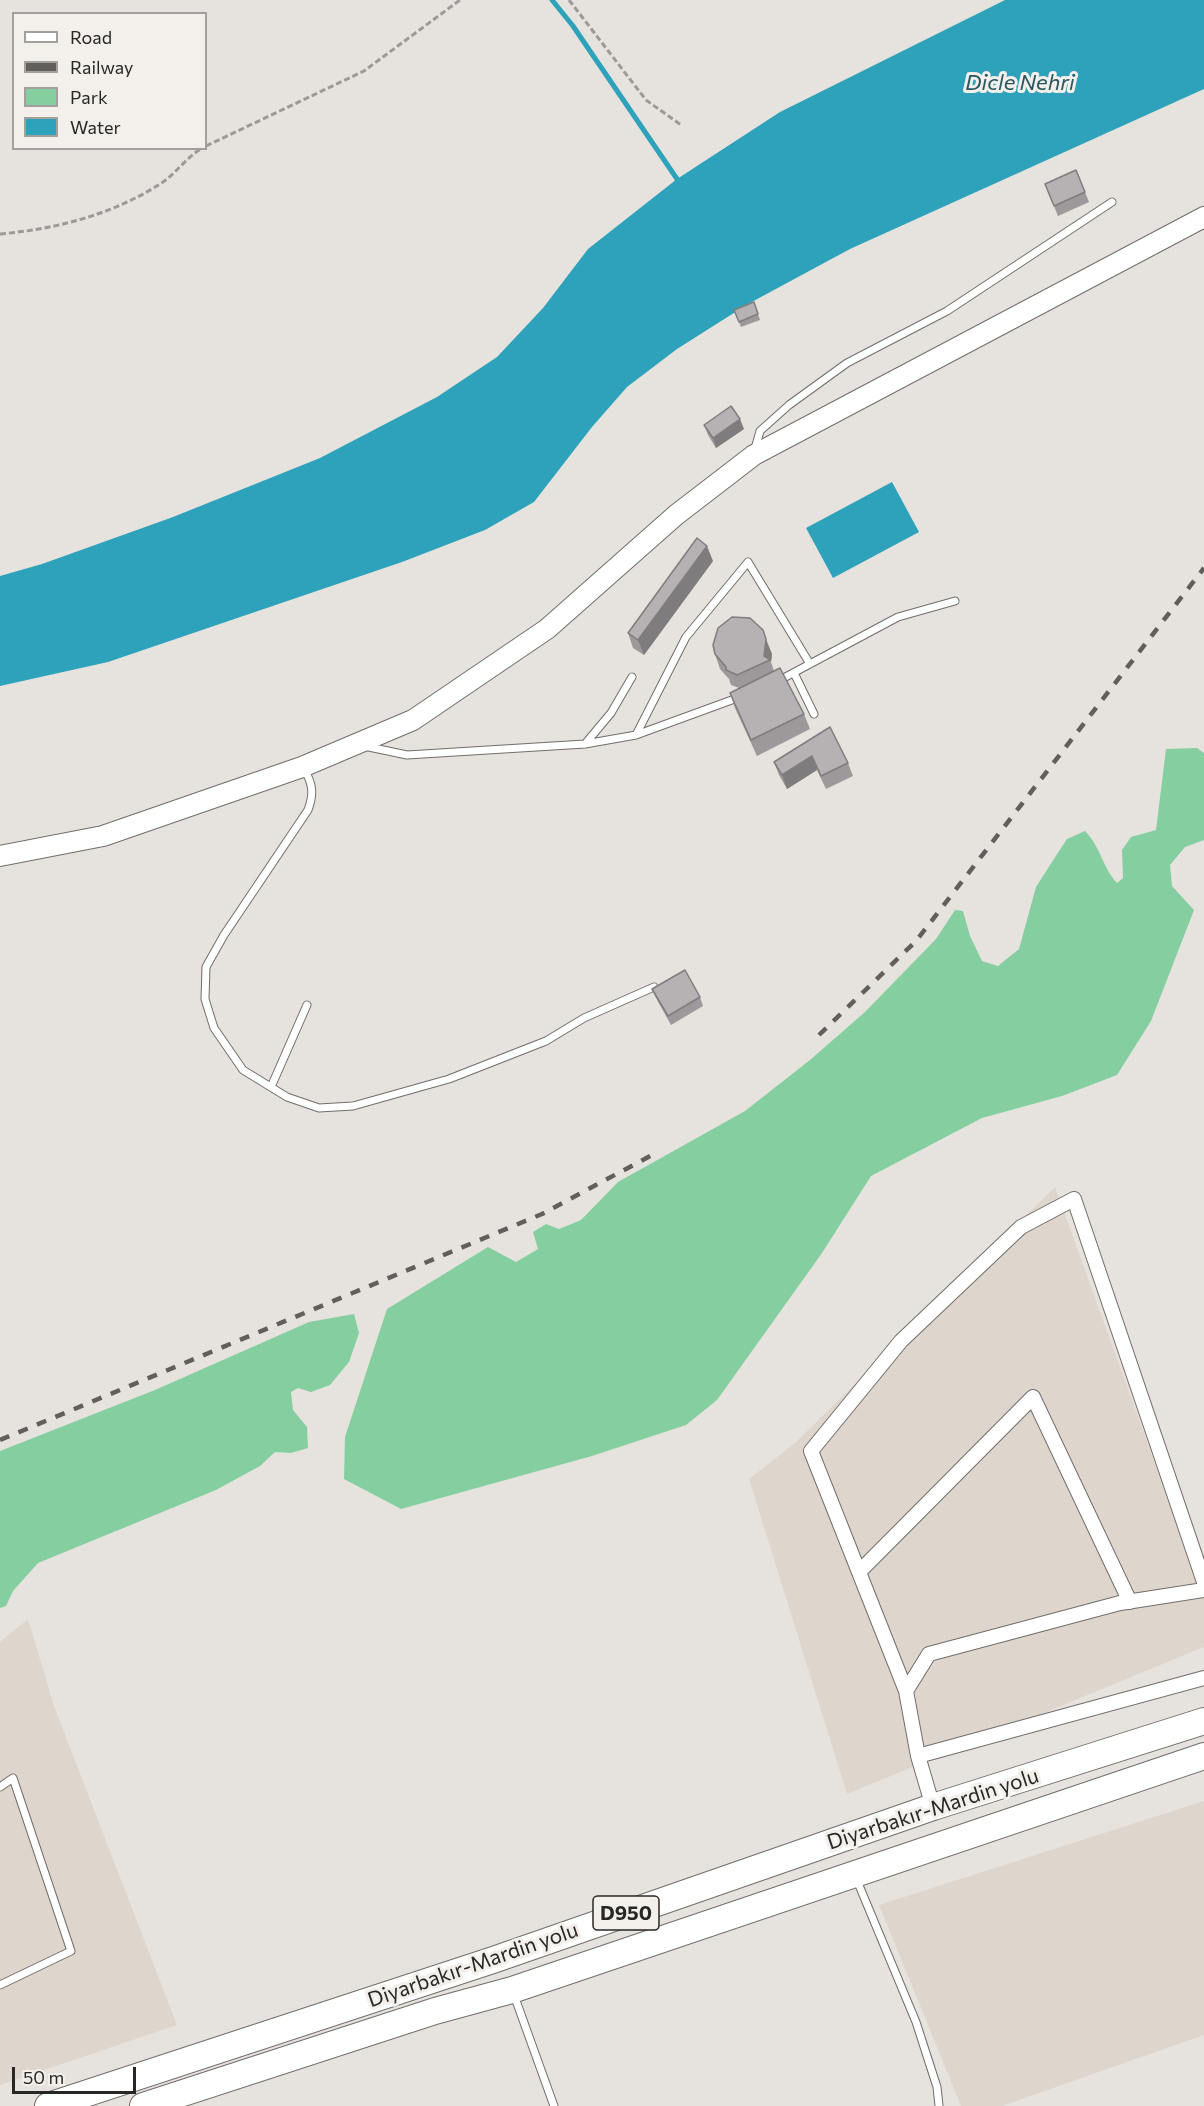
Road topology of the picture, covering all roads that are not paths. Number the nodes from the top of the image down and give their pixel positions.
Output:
1 (1112, 202) dead end
2 (1204, 217) edge
3 (754, 454) junction
4 (955, 601) dead end
5 (810, 664) junction
6 (794, 673) junction
7 (632, 677) dead end
8 (774, 682) edge
9 (744, 695) edge
10 (814, 714) dead end
11 (636, 735) junction
12 (356, 744) junction
13 (585, 744) junction
14 (302, 767) junction
15 (0, 856) edge
16 (654, 987) edge
17 (307, 1005) dead end
18 (271, 1087) junction
19 (859, 1572) junction
20 (1204, 1582) edge
21 (1204, 1590) edge
22 (1130, 1602) junction
23 (1204, 1678) edge
24 (906, 1691) junction
25 (1204, 1721) edge
26 (918, 1756) junction
27 (1204, 1756) edge
28 (0, 1787) edge
29 (933, 1807) junction
30 (854, 1874) junction
31 (0, 1985) edge
32 (512, 1990) junction
33 (48, 2106) edge
34 (145, 2106) edge
35 (554, 2106) edge
36 (939, 2106) edge

1 - 3 lane
2 - 3 street
3 - 12 street
4 - 5 lane
5 - 6 lane
5 - 11 lane
6 - 8 lane
6 - 10 lane
7 - 13 lane
9 - 11 lane
11 - 13 lane
12 - 13 lane
12 - 14 street
14 - 15 street
14 - 18 lane
16 - 18 lane
17 - 18 lane
19 - 20 street
19 - 22 street
19 - 24 street
21 - 22 street
22 - 24 street
23 - 26 street
24 - 26 street
25 - 29 highway, Diyarbakır-Mardin yolu / D950
26 - 29 street
27 - 30 highway, Diyarbakır-Mardin yolu / D950
28 - 31 lane
29 - 33 highway, Diyarbakır-Mardin yolu / D950
30 - 32 highway, Diyarbakır-Mardin yolu / D950
30 - 36 lane
32 - 34 highway, Diyarbakır-Mardin yolu / D950
32 - 35 lane

